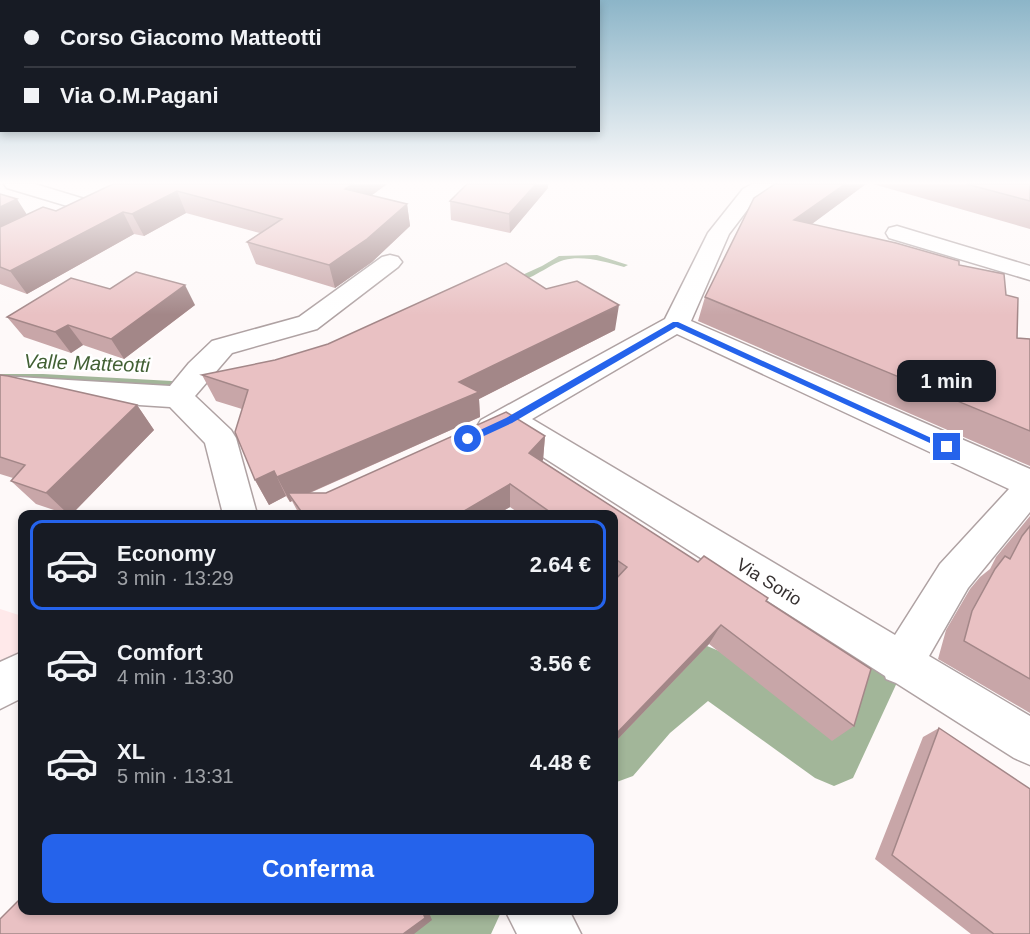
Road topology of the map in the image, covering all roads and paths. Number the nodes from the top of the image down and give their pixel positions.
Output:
1 (723, 228) edge
2 (897, 232) dead end
3 (390, 262) dead end
4 (1030, 273) edge
5 (676, 324) junction
6 (0, 386) edge
7 (178, 397) junction
8 (509, 420) junction
9 (466, 440) edge
10 (1030, 486) edge
11 (239, 510) edge
12 (901, 664) junction
13 (18, 676) edge
14 (0, 687) edge
15 (1030, 742) edge
16 (536, 915) edge
17 (553, 934) edge

1 - 5 street
2 - 4 street
3 - 7 street
5 - 8 street
5 - 10 street
6 - 7 street
7 - 11 street
8 - 9 street
8 - 12 street, Via Sorio
10 - 12 street
12 - 15 street, Via Sorio
13 - 14 street
16 - 17 street

